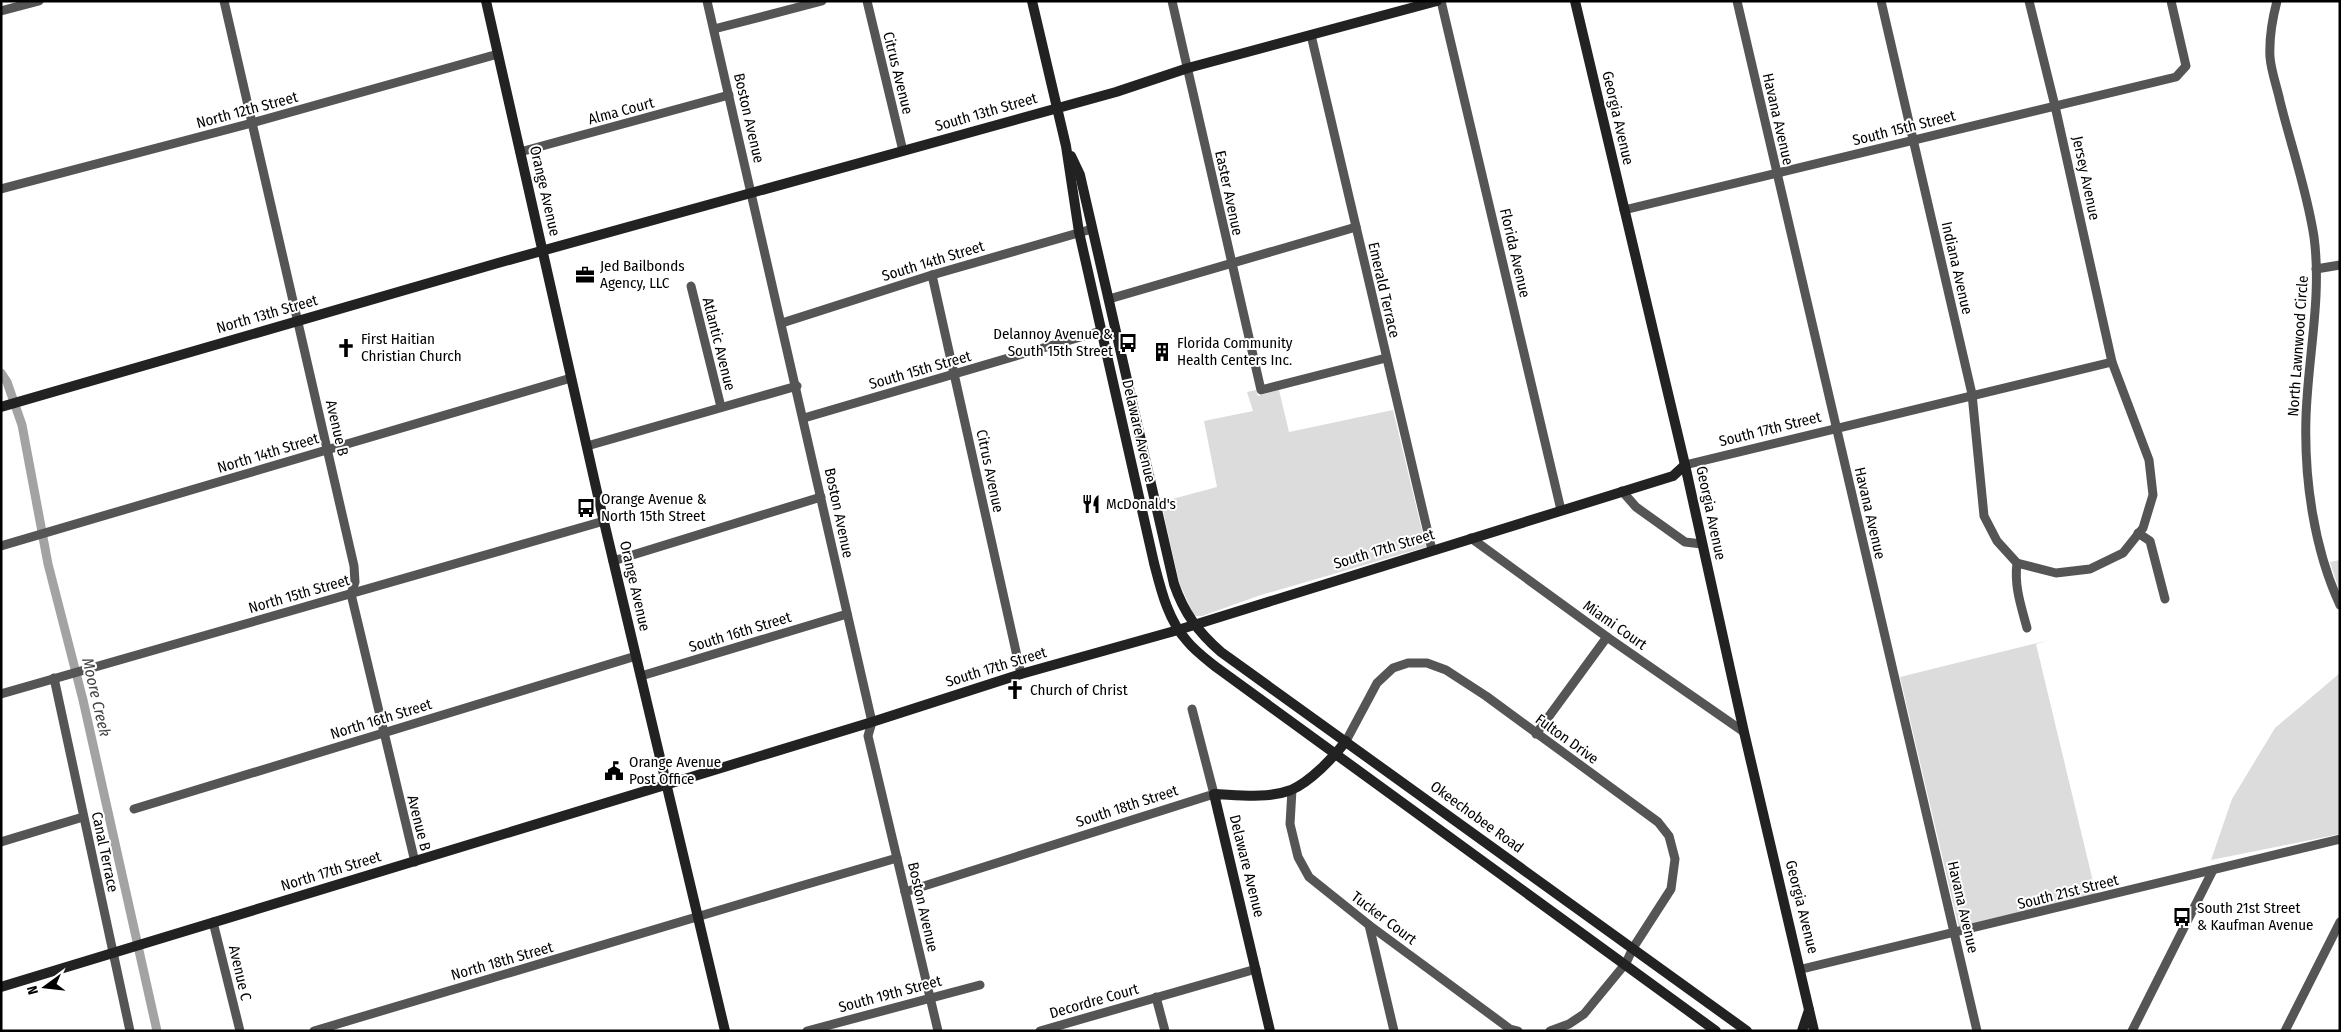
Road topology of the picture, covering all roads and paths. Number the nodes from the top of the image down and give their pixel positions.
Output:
1 (38, 1) edge
2 (224, 1) edge
3 (486, 1) edge
4 (707, 1) edge
5 (822, 1) edge
6 (867, 1) edge
7 (1032, 1) edge
8 (1172, 1) edge
9 (1437, 1) edge
10 (1441, 1) edge
11 (1575, 1) edge
12 (1737, 1) edge
13 (1881, 1) edge
14 (2029, 1) edge
15 (2171, 1) edge
16 (2277, 1) edge
17 (1421, 3) edge
18 (1, 11) edge
19 (714, 29) junction
20 (1311, 35) junction
21 (498, 54) junction
22 (1188, 68) junction
23 (729, 95) junction
24 (2056, 106) junction
25 (1058, 108) junction
26 (252, 123) junction
27 (1914, 140) junction
28 (1066, 146) junction
29 (903, 151) junction
30 (520, 152) junction
31 (1776, 173) junction
32 (1, 189) edge
33 (752, 193) junction
34 (1624, 210) junction
35 (1356, 228) junction
36 (1092, 229) junction
37 (1079, 232) junction
38 (543, 250) junction
39 (1231, 265) junction
40 (2340, 265) edge
41 (2316, 269) junction
42 (932, 275) junction
43 (691, 286) dead end
44 (1109, 299) junction
45 (297, 320) junction
46 (782, 323) junction
47 (1101, 331) junction
48 (1386, 358) junction
49 (2112, 362) junction
50 (955, 374) junction
51 (571, 378) junction
52 (797, 386) junction
53 (1972, 394) junction
54 (9, 405) edge
55 (721, 407) junction
56 (804, 418) junction
57 (1836, 428) junction
58 (587, 446) junction
59 (328, 449) junction
60 (1685, 465) junction
61 (1622, 491) junction
62 (821, 497) junction
63 (1561, 510) junction
64 (604, 521) junction
65 (2138, 533) junction
66 (1471, 538) junction
67 (1702, 544) junction
68 (1, 546) edge
69 (1432, 550) junction
70 (613, 561) junction
71 (2017, 563) junction
72 (351, 594) junction
73 (2165, 599) dead end
74 (2340, 605) edge
75 (847, 614) junction
76 (1193, 625) junction
77 (2026, 628) dead end
78 (1178, 630) junction
79 (1607, 637) junction
80 (636, 656) junction
81 (1021, 674) junction
82 (641, 676) junction
83 (59, 677) junction
84 (1, 694) edge
85 (1192, 709) dead end
86 (872, 722) junction
87 (1744, 732) junction
88 (383, 733) junction
89 (1536, 734) junction
90 (1346, 741) junction
91 (1337, 753) junction
92 (668, 783) junction
93 (1292, 790) junction
94 (1214, 794) junction
95 (134, 809) dead end
96 (83, 818) junction
97 (2340, 839) edge
98 (1, 842) edge
99 (897, 858) junction
100 (415, 862) junction
101 (2213, 870) junction
102 (905, 892) junction
103 (698, 915) junction
104 (214, 922) junction
105 (2340, 922) edge
106 (1369, 925) junction
107 (1956, 934) junction
108 (1632, 948) junction
109 (112, 953) junction
110 (1626, 963) junction
111 (1256, 969) junction
112 (1802, 969) junction
113 (980, 984) dead end
114 (1, 987) edge
115 (1156, 997) junction
116 (930, 998) junction
117 (1810, 1009) junction
118 (130, 1031) edge
119 (240, 1031) edge
120 (314, 1031) edge
121 (726, 1031) edge
122 (806, 1031) edge
123 (938, 1031) edge
124 (1040, 1031) edge
125 (1165, 1031) edge
126 (1270, 1031) edge
127 (1394, 1031) edge
128 (1518, 1031) edge
129 (1550, 1031) edge
130 (1716, 1031) edge
131 (1747, 1031) edge
132 (1802, 1031) edge
133 (1814, 1031) edge
134 (1977, 1031) edge
135 (2132, 1031) edge
136 (2285, 1031) edge

1 - 18 street
2 - 26 street, Avenue B
3 - 21 street, Orange Avenue
4 - 19 street, Boston Avenue
5 - 19 street
6 - 29 street, Citrus Avenue
7 - 25 street, Delaware Avenue
8 - 22 street, Easter Avenue
9 - 17 street, South 13th Street
10 - 63 street, Florida Avenue
11 - 34 street, Georgia Avenue
12 - 31 street, Havana Avenue
13 - 27 street, Indiana Avenue
14 - 24 street, Jersey Avenue
15 - 24 street, South 15th Street
16 - 41 street, North Lawnwood Circle
17 - 20 street, South 13th Street
19 - 23 street, Boston Avenue
20 - 22 street, South 13th Street
20 - 35 street, Emerald Terrace
21 - 26 street, North 12th Street
21 - 30 street, Orange Avenue
22 - 25 street, South 13th Street
22 - 39 street, Easter Avenue
23 - 30 street, Alma Court
23 - 33 street, Boston Avenue
24 - 27 street, South 15th Street
24 - 49 street, Jersey Avenue
25 - 28 street, Delaware Avenue
25 - 29 street, South 13th Street
26 - 32 street, North 12th Street
26 - 45 street, Avenue B
27 - 31 street, South 15th Street
27 - 53 street, Indiana Avenue
28 - 36 street, Delaware Avenue
28 - 37 street, Delaware Avenue
29 - 33 street, South 13th Street
30 - 38 street, Orange Avenue
31 - 34 street, South 15th Street
31 - 57 street, Havana Avenue
33 - 38 street, South 13th Street
33 - 46 street, Boston Avenue
34 - 60 street, Georgia Avenue
35 - 39 street
35 - 48 street, Emerald Terrace
36 - 37 street, South 14th Street
36 - 44 street, Delaware Avenue
37 - 42 street, South 14th Street
37 - 47 street, Delaware Avenue
38 - 45 street, North 13th Street
38 - 51 street, Orange Avenue
39 - 44 street
39 - 48 street, Easter Avenue
40 - 41 street
41 - 74 street, North Lawnwood Circle
42 - 46 street, South 14th Street
42 - 50 street, Citrus Avenue
43 - 55 street, Atlantic Avenue
44 - 76 street, Delaware Avenue
45 - 54 street, North 13th Street
45 - 59 street, Avenue B
46 - 52 street, Boston Avenue
47 - 50 street, South 15th Street
47 - 78 street, Delaware Avenue
48 - 69 street, Emerald Terrace
49 - 53 street, South 17th Street
49 - 65 street, Jersey Avenue
50 - 56 street, South 15th Street
50 - 81 street, Citrus Avenue
51 - 58 street, Orange Avenue
51 - 59 street, North 14th Street
52 - 55 street
52 - 56 street, Boston Avenue
53 - 57 street, South 17th Street
53 - 71 street, Indiana Avenue
55 - 58 street
56 - 62 street, Boston Avenue
57 - 60 street, South 17th Street
57 - 107 street, Havana Avenue
58 - 64 street, Orange Avenue
59 - 68 street, North 14th Street
59 - 72 street, Avenue B
60 - 61 street, South 17th Street
60 - 67 street, Georgia Avenue
61 - 63 street, South 17th Street
61 - 67 street
62 - 70 street
62 - 75 street, Boston Avenue
63 - 66 street, South 17th Street
64 - 70 street, Orange Avenue
64 - 72 street, North 15th Street
65 - 71 street, Jersey Avenue
65 - 73 street
66 - 69 street, South 17th Street
66 - 79 street, Miami Court
67 - 87 street, Georgia Avenue
69 - 76 street, South 17th Street
70 - 80 street, Orange Avenue
71 - 77 street
72 - 83 street, North 15th Street
72 - 88 street, Avenue B
75 - 82 street, South 16th Street
75 - 86 street, Boston Avenue
76 - 78 street, South 17th Street
76 - 90 street, Okeechobee Road
78 - 81 street, South 17th Street
78 - 91 street, Okeechobee Road
79 - 87 street, Miami Court
79 - 89 street
80 - 82 street, Orange Avenue
80 - 88 street, North 16th Street
81 - 86 street, South 17th Street
82 - 92 street, Orange Avenue
83 - 84 street, North 15th Street
83 - 96 street, Canal Terrace
85 - 94 street, Delaware Avenue
86 - 92 street, South 17th Street
86 - 99 street, Boston Avenue
87 - 112 street, Georgia Avenue
88 - 95 street, North 16th Street
88 - 100 street, Avenue B
89 - 90 street, Fulton Drive
89 - 108 street, Fulton Drive
90 - 91 street, South 18th Street
90 - 108 street, Okeechobee Road
91 - 93 street, South 18th Street
91 - 110 street, Okeechobee Road
92 - 100 street, North 17th Street
92 - 103 street, Orange Avenue
93 - 94 street, South 18th Street
93 - 106 street, Tucker Court
94 - 102 street, South 18th Street
94 - 111 street, Delaware Avenue
96 - 98 street
96 - 109 street, Canal Terrace
97 - 101 street, South 21st Street
99 - 102 street, Boston Avenue
99 - 103 street
100 - 104 street, North 17th Street
101 - 107 street, South 21st Street
101 - 135 street
102 - 116 street, Boston Avenue
103 - 120 street, North 18th Street
103 - 121 street, Orange Avenue
104 - 109 street, North 17th Street
104 - 119 street, Avenue C
105 - 136 street
106 - 127 street
106 - 128 street, Tucker Court
107 - 112 street, South 21st Street
107 - 134 street, Havana Avenue
108 - 110 street, Fulton Drive
108 - 131 street, Okeechobee Road
109 - 114 street, North 17th Street
109 - 118 street, Canal Terrace
110 - 129 street
110 - 130 street, Okeechobee Road
111 - 115 street, Decordre Court
111 - 126 street, Delaware Avenue
112 - 117 street, Georgia Avenue
113 - 116 street, South 19th Street
115 - 124 street, Decordre Court
115 - 125 street, Decordre Court
116 - 122 street, South 19th Street
116 - 123 street, Boston Avenue
117 - 132 street
117 - 133 street, Georgia Avenue

